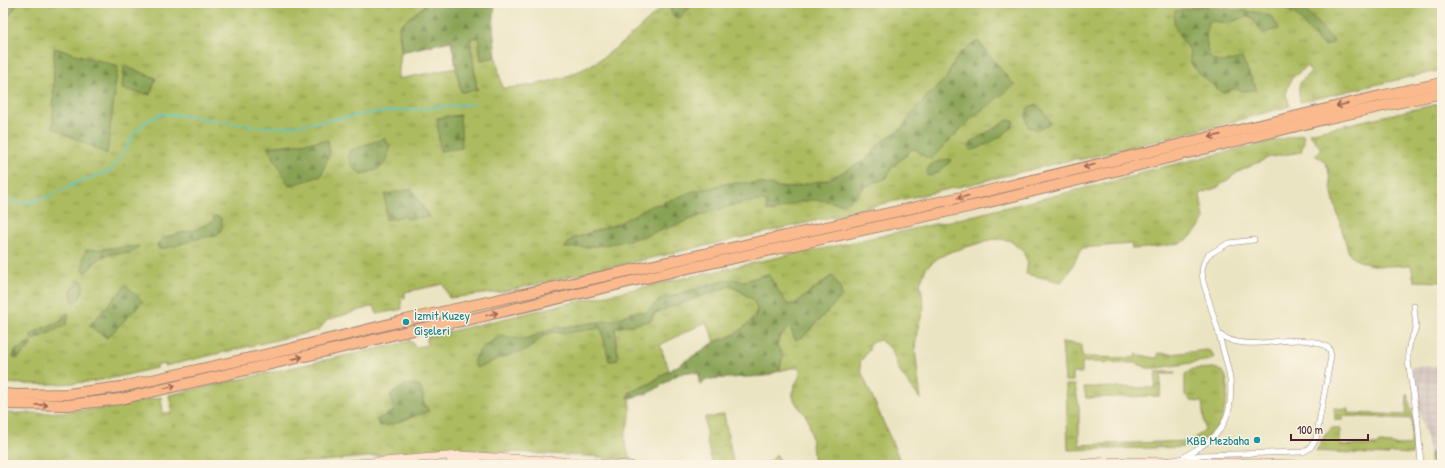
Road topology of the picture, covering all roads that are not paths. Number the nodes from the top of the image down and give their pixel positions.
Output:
1 (1442, 79) edge
2 (1442, 83) edge
3 (1442, 94) edge
4 (1380, 96) junction
5 (1254, 240) dead end
6 (1414, 306) dead end
7 (1219, 334) junction
8 (3, 394) edge
9 (3, 404) edge
10 (1183, 457) junction
11 (478, 460) edge
12 (537, 462) edge
13 (1167, 463) edge
14 (1233, 463) edge
15 (610, 464) edge
16 (255, 465) edge
17 (275, 465) edge
18 (284, 465) edge
19 (331, 465) edge
20 (388, 465) edge
21 (567, 465) edge
22 (631, 465) edge
23 (1069, 465) edge
24 (1306, 465) edge
25 (1326, 465) edge
26 (1421, 465) edge

1 - 4 highway
2 - 4 highway
9 -> 3 highway
4 -> 8 highway
5 - 7 street
6 - 26 street
7 - 10 street
7 - 10 street
10 - 13 street
11 - 12 main road
11 - 19 main road
11 - 20 main road
12 - 15 main road
12 - 21 main road
13 - 14 main road
13 - 23 main road
14 - 24 main road
15 - 22 main road
16 - 17 main road
17 - 18 main road
24 - 25 main road

